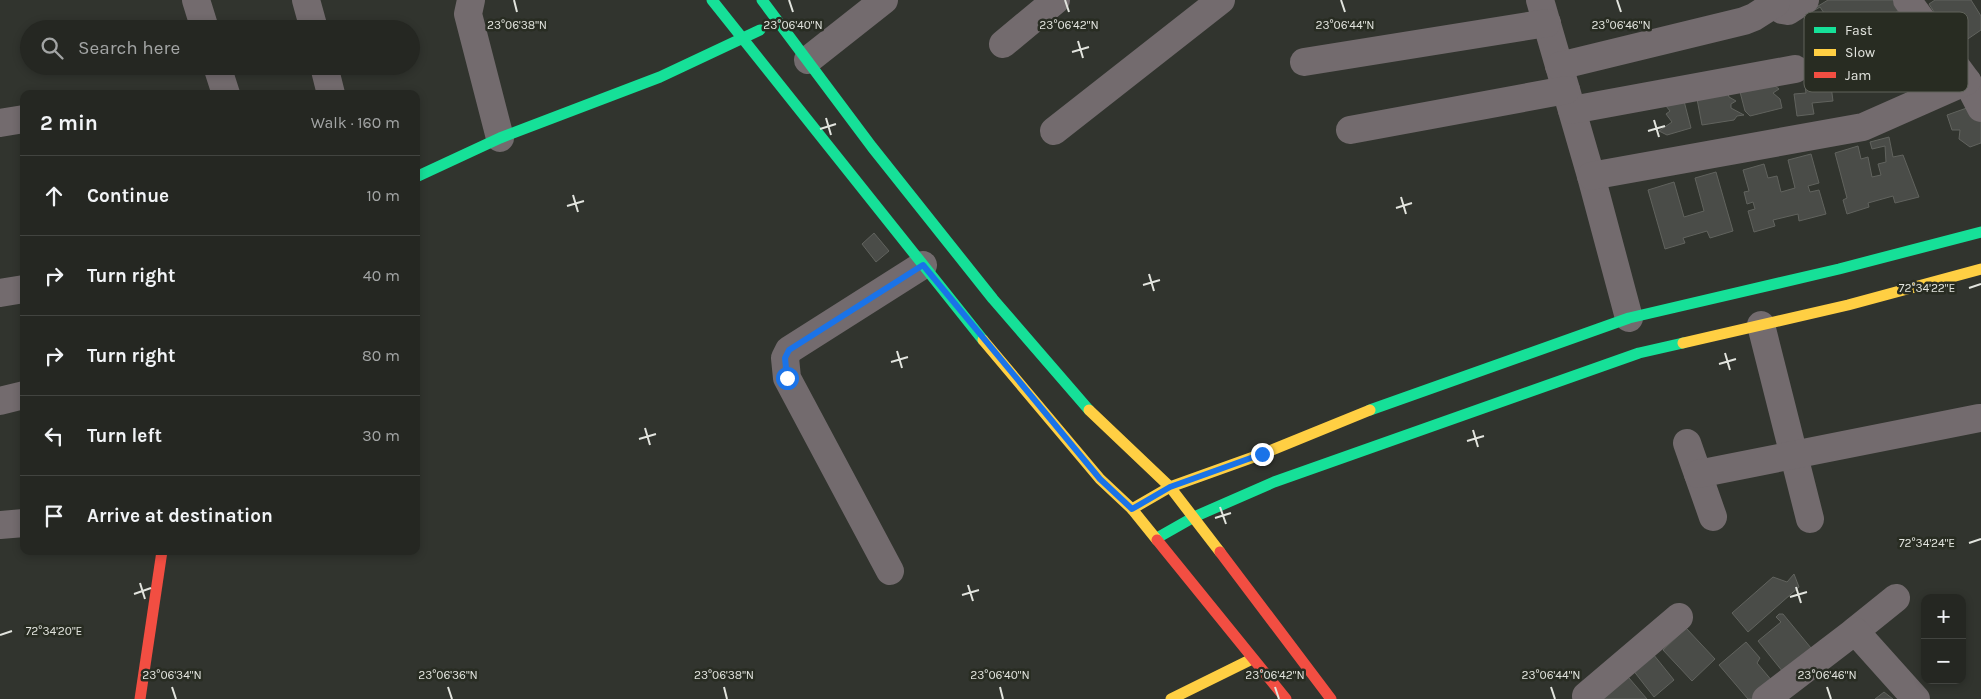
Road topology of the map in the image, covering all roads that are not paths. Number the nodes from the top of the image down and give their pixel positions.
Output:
1 (196, 0) edge
2 (306, 0) edge
3 (712, 0) edge
4 (762, 0) edge
5 (884, 0) edge
6 (1056, 0) edge
7 (1200, 0) edge
8 (1221, 0) edge
9 (1804, 0) edge
10 (1907, 0) edge
11 (1775, 2) edge
12 (467, 5) edge
13 (1543, 11) edge
14 (1916, 12) edge
15 (203, 20) edge
16 (312, 20) edge
17 (779, 22) junction
18 (743, 37) junction
19 (1002, 44) dead end
20 (808, 60) junction
21 (1304, 62) dead end
22 (1117, 65) dead end
23 (1795, 69) dead end
24 (221, 75) edge
25 (326, 75) edge
26 (1968, 83) edge
27 (1566, 89) junction
28 (225, 90) edge
29 (330, 90) edge
30 (1942, 92) edge
31 (1981, 108) edge
32 (20, 120) edge
33 (0, 123) edge
34 (1350, 130) dead end
35 (1054, 131) dead end
36 (500, 138) junction
37 (420, 175) edge
38 (1591, 176) junction
39 (1981, 232) edge
40 (923, 265) junction
41 (1981, 270) edge
42 (20, 290) edge
43 (0, 294) edge
44 (1629, 318) junction
45 (1761, 325) junction
46 (20, 396) edge
47 (0, 401) edge
48 (1979, 418) dead end
49 (1687, 442) dead end
50 (1794, 455) junction
51 (1698, 474) junction
52 (1170, 487) junction
53 (1132, 509) junction
54 (1194, 517) junction
55 (1714, 517) dead end
56 (1810, 519) dead end
57 (20, 522) edge
58 (0, 525) edge
59 (1156, 538) junction
60 (161, 555) edge
61 (890, 572) dead end
62 (1896, 598) dead end
63 (1679, 617) dead end
64 (1855, 631) junction
65 (1252, 659) junction
66 (1586, 698) edge
67 (140, 699) edge
68 (1171, 699) edge
69 (1286, 699) edge
70 (1331, 699) edge
71 (1766, 699) edge
72 (1916, 699) edge

1 - 15 street
2 - 16 street
3 - 18 street
4 - 17 street
5 - 20 street
6 - 19 street
7 - 22 street
8 - 35 street
9 - 11 street
10 - 14 street
11 - 27 street
12 - 36 street
13 - 21 street
13 - 27 street
17 - 18 street
17 - 20 street
18 - 36 street
18 - 40 street
20 - 52 street
23 - 27 street
24 - 28 street
25 - 29 street
26 - 31 street
27 - 34 street
27 - 38 street
30 - 38 street
32 - 33 street
36 - 37 street
38 - 44 street
39 - 44 street
40 - 53 street
40 - 61 street
41 - 45 street
42 - 43 street
44 - 52 street
45 - 50 street
45 - 54 street
46 - 47 street
48 - 50 street
49 - 51 street
50 - 51 street
50 - 56 street
51 - 55 street
52 - 53 street
52 - 54 street
53 - 59 street
54 - 59 street
54 - 70 street
57 - 58 street
59 - 65 street
60 - 67 street
62 - 64 street
63 - 66 street
64 - 71 street
64 - 72 street
65 - 68 street
65 - 69 street

